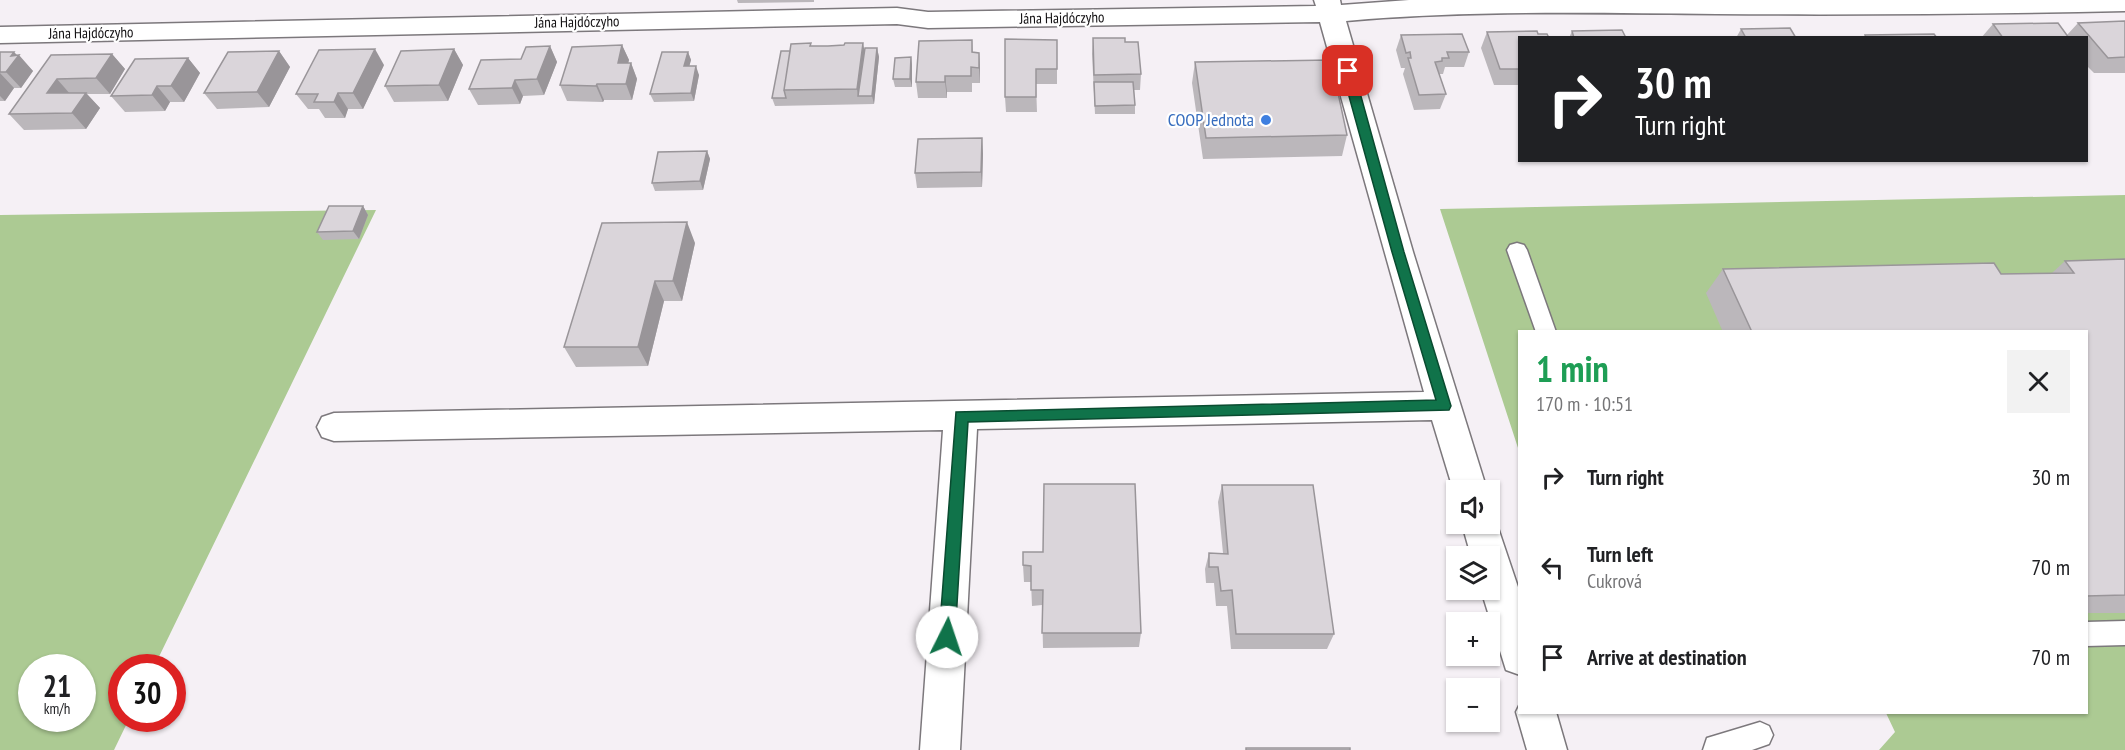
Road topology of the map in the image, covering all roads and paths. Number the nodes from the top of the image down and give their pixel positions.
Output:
1 (436, 0) edge
2 (1628, 3) edge
3 (2125, 3) edge
4 (1329, 7) edge
5 (891, 8) edge
6 (443, 25) junction
7 (0, 35) edge
8 (1517, 250) dead end
9 (1545, 330) edge
10 (1444, 406) junction
11 (961, 416) junction
12 (334, 427) dead end
13 (1467, 480) edge
14 (1500, 590) edge
15 (2125, 633) edge
16 (2088, 634) edge
17 (1518, 650) edge
18 (1537, 714) edge
19 (1760, 735) dead end
20 (940, 750) edge
21 (1547, 750) edge
22 (1716, 750) edge

1 - 6 street
2 - 3 street, Jána Hajdóczyho
2 - 4 street, Jána Hajdóczyho
4 - 5 street, Jána Hajdóczyho
4 - 10 street
5 - 6 street, Jána Hajdóczyho
6 - 7 street, Jána Hajdóczyho
8 - 9 lane
10 - 11 street
10 - 13 street
11 - 12 street
11 - 20 street
14 - 17 street
15 - 16 lane
18 - 21 street
19 - 22 lane

